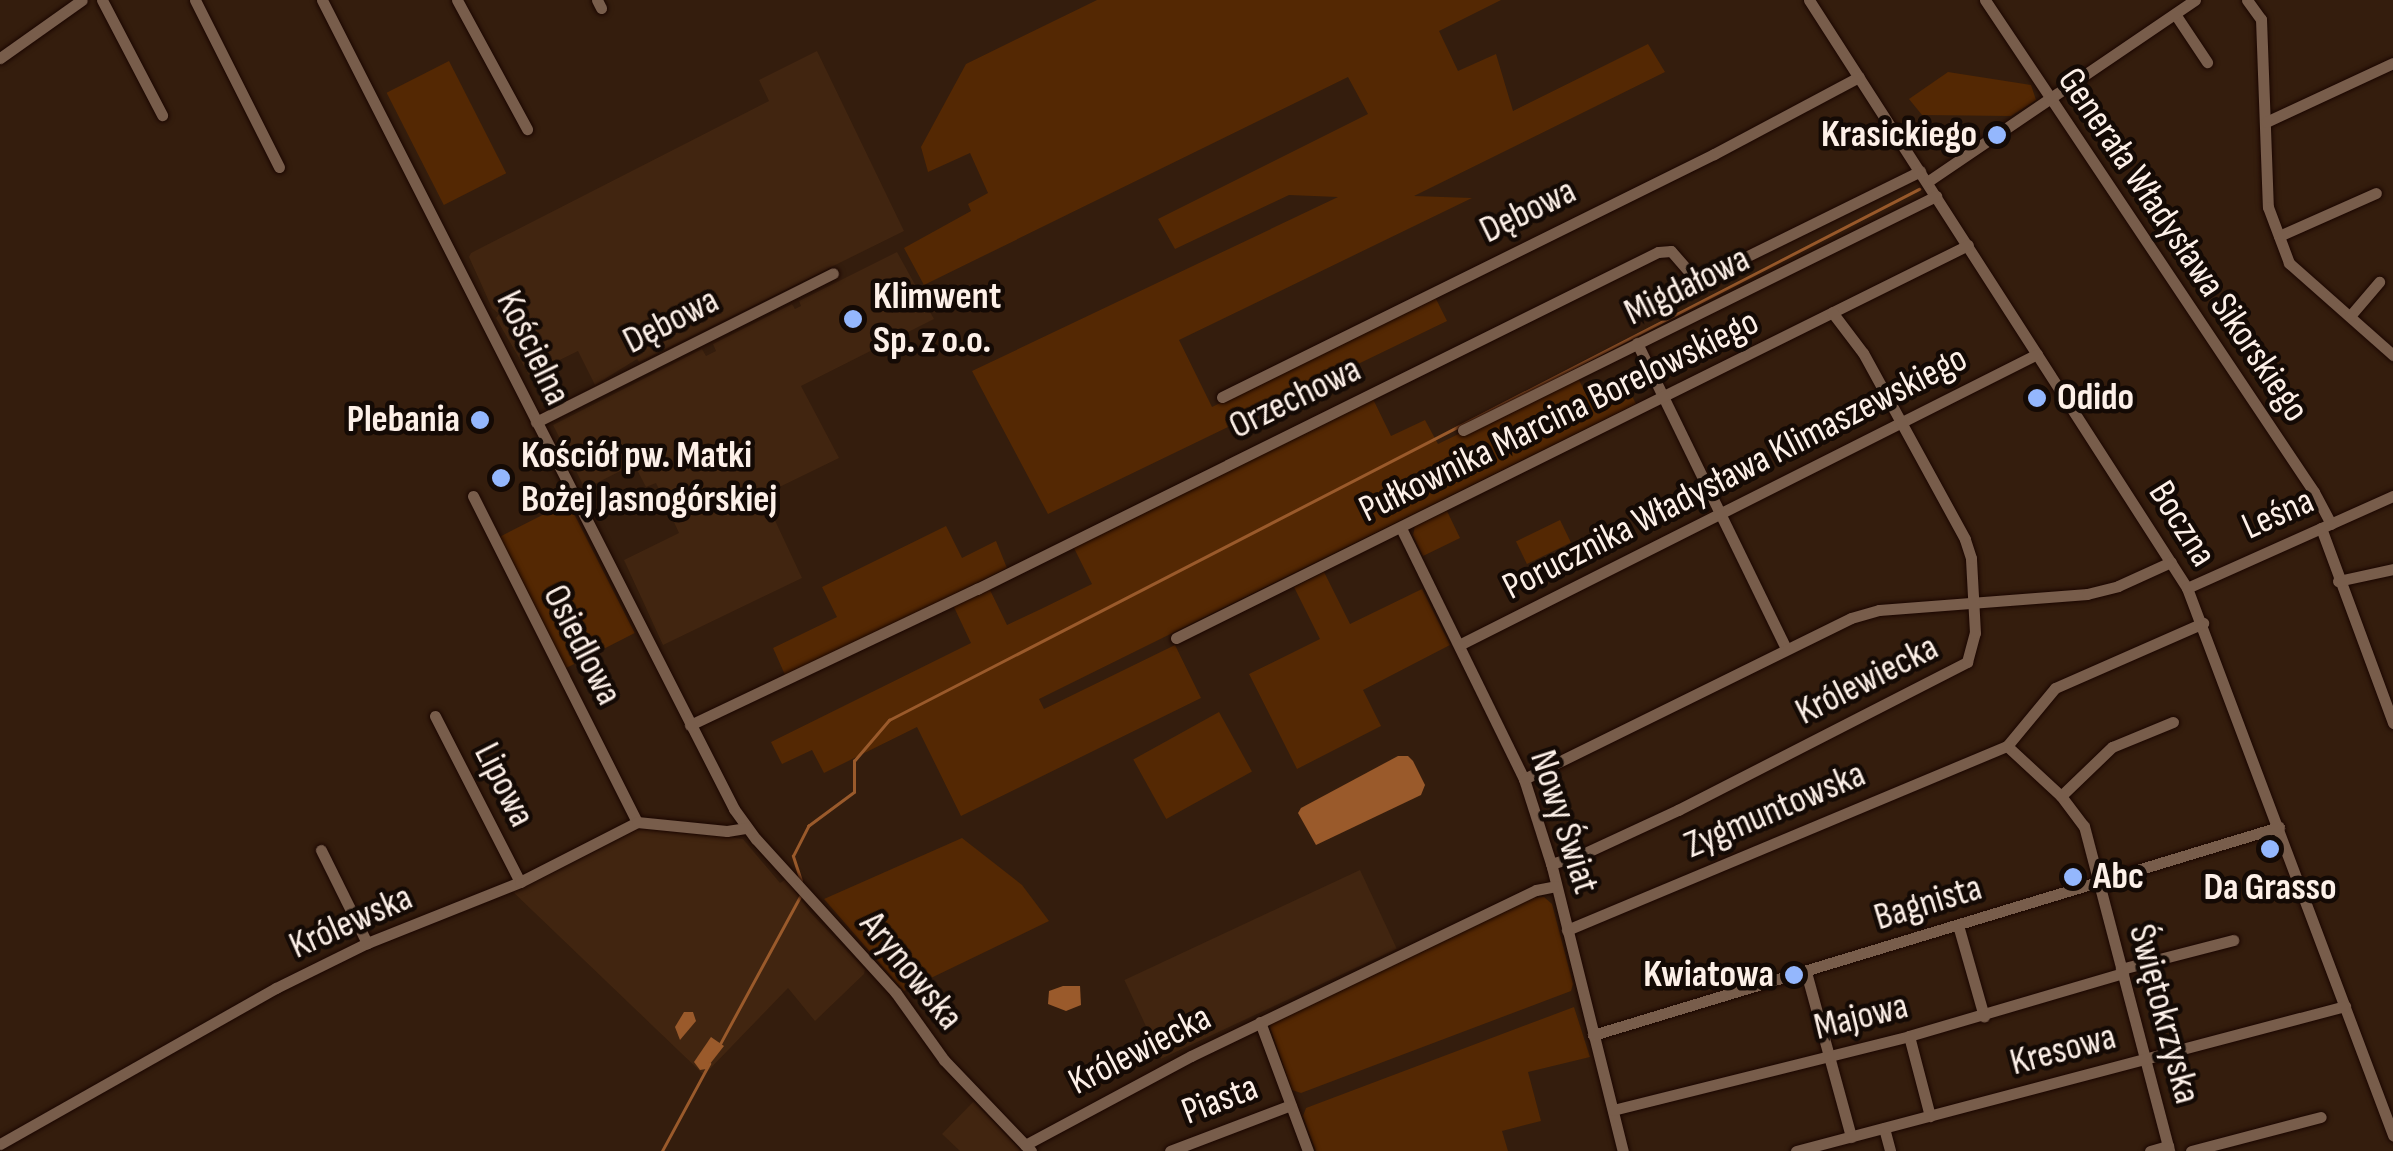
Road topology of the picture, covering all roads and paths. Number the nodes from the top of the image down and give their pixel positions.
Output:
1 (82, 0) edge
2 (102, 0) edge
3 (194, 0) edge
4 (322, 0) edge
5 (457, 0) edge
6 (1809, 0) edge
7 (1985, 0) edge
8 (2196, 0) edge
9 (2247, 0) edge
10 (2175, 14) junction
11 (0, 58) edge
12 (2207, 62) dead end
13 (2393, 63) edge
14 (1859, 77) junction
15 (2049, 99) junction
16 (162, 115) dead end
17 (2266, 122) junction
18 (527, 129) dead end
19 (279, 167) dead end
20 (1924, 177) junction
21 (2376, 193) dead end
22 (1936, 196) junction
23 (2279, 236) junction
24 (1968, 245) junction
25 (833, 274) dead end
26 (2379, 282) dead end
27 (1832, 312) junction
28 (2350, 316) junction
29 (1637, 343) junction
30 (2037, 354) junction
31 (2393, 355) edge
32 (1222, 397) dead end
33 (1662, 397) junction
34 (536, 422) junction
35 (1901, 423) junction
36 (1464, 430) dead end
37 (473, 496) dead end
38 (2393, 496) edge
39 (1722, 514) junction
40 (2326, 526) junction
41 (1401, 528) junction
42 (2171, 562) junction
43 (2393, 569) edge
44 (2338, 581) junction
45 (2187, 588) junction
46 (1974, 602) junction
47 (2203, 623) junction
48 (1176, 638) dead end
49 (1459, 645) junction
50 (1786, 648) junction
51 (2387, 686) edge
52 (435, 716) dead end
53 (2172, 722) dead end
54 (2393, 723) edge
55 (690, 725) junction
56 (2007, 746) junction
57 (1524, 779) junction
58 (2061, 796) junction
59 (636, 822) junction
60 (2280, 827) junction
61 (747, 828) junction
62 (321, 850) dead end
63 (1551, 864) junction
64 (520, 882) junction
65 (2098, 882) junction
66 (1556, 886) junction
67 (1958, 925) junction
68 (1567, 930) junction
69 (2233, 940) dead end
70 (367, 944) junction
71 (2122, 971) junction
72 (1806, 972) junction
73 (2346, 1006) junction
74 (1984, 1016) junction
75 (1260, 1022) junction
76 (1593, 1035) junction
77 (1909, 1036) junction
78 (1830, 1056) junction
79 (2145, 1059) junction
80 (1292, 1105) junction
81 (1613, 1110) junction
82 (1930, 1116) junction
83 (2321, 1118) dead end
84 (1884, 1128) junction
85 (2393, 1135) edge
86 (1850, 1137) junction
87 (0, 1144) edge
88 (1028, 1148) edge
89 (2169, 1149) edge
90 (1170, 1151) edge
91 (1308, 1151) edge
92 (1623, 1151) edge
93 (1796, 1151) edge
94 (1890, 1151) edge
95 (2150, 1151) edge
96 (2191, 1151) edge

1 - 11 street
2 - 16 street
3 - 19 street
4 - 34 street, Kościelna
5 - 18 street
6 - 14 street, Boczna
7 - 15 street, Generała Władysława Sikorskiego
8 - 10 street
9 - 17 street
10 - 12 street
10 - 15 street
13 - 17 street
14 - 20 street, Boczna
14 - 32 street, Dębowa
15 - 20 street
15 - 40 street, Generała Władysława Sikorskiego
17 - 23 street
20 - 22 street, Boczna
20 - 55 street, Orzechowa
21 - 23 street
22 - 24 street, Boczna
22 - 29 street, Migdałowa
23 - 28 street
24 - 27 street, Pułkownika Marcina Borelowskiego
24 - 30 street, Boczna
25 - 34 street, Dębowa
26 - 28 street
27 - 33 street, Pułkownika Marcina Borelowskiego
27 - 35 street, Królewiecka
28 - 31 street
29 - 33 street
29 - 36 street, Migdałowa
30 - 35 street, Porucznika Władysława Klimaszewskiego
30 - 42 street, Boczna
33 - 39 street
33 - 41 street, Pułkownika Marcina Borelowskiego
34 - 55 street, Kościelna
35 - 39 street, Porucznika Władysława Klimaszewskiego
35 - 46 street, Królewiecka
37 - 59 street, Osiedlowa
38 - 40 street, Leśna
39 - 49 street, Porucznika Władysława Klimaszewskiego
39 - 50 street
40 - 44 street
40 - 45 street, Leśna
41 - 48 street, Pułkownika Marcina Borelowskiego
41 - 49 street, Nowy Świat
42 - 45 street, Boczna
42 - 46 street
43 - 44 street
44 - 51 street
45 - 47 street, Boczna
46 - 50 street
46 - 63 street, Królewiecka
47 - 56 street
47 - 60 street, Boczna
49 - 57 street, Nowy Świat
50 - 57 street
51 - 54 street
52 - 64 street, Lipowa
53 - 58 street
55 - 61 street, Kościelna
56 - 58 street, Świętokrzyska
56 - 68 street, Zygmuntowska
57 - 63 street, Nowy Świat
58 - 65 street, Świętokrzyska
59 - 61 street
59 - 64 street, Królewska
60 - 65 street, Bagnista
60 - 73 street, Boczna
61 - 88 street, Arynowska
62 - 70 street
63 - 66 street, Nowy Świat
64 - 70 street, Królewska
65 - 67 street, Bagnista
65 - 71 street, Świętokrzyska
66 - 68 street, Nowy Świat
66 - 75 street, Królewiecka
67 - 72 street, Bagnista
67 - 74 street
68 - 76 street, Nowy Świat
69 - 71 street, Majowa
70 - 87 street, Królewska
71 - 74 street, Majowa
71 - 79 street, Świętokrzyska
72 - 76 street, Bagnista
72 - 78 street
73 - 79 street, Kresowa
73 - 85 street, Boczna
74 - 77 street, Majowa
75 - 80 street
75 - 88 street, Królewiecka
76 - 81 street, Nowy Świat
77 - 78 street, Majowa
77 - 82 street
78 - 81 street, Majowa
78 - 86 street
79 - 82 street, Kresowa
79 - 89 street, Świętokrzyska
80 - 90 street, Piasta
80 - 91 street
81 - 92 street, Nowy Świat
82 - 84 street, Kresowa
83 - 96 street
84 - 86 street, Kresowa
84 - 94 street
86 - 93 street, Kresowa
89 - 95 street

